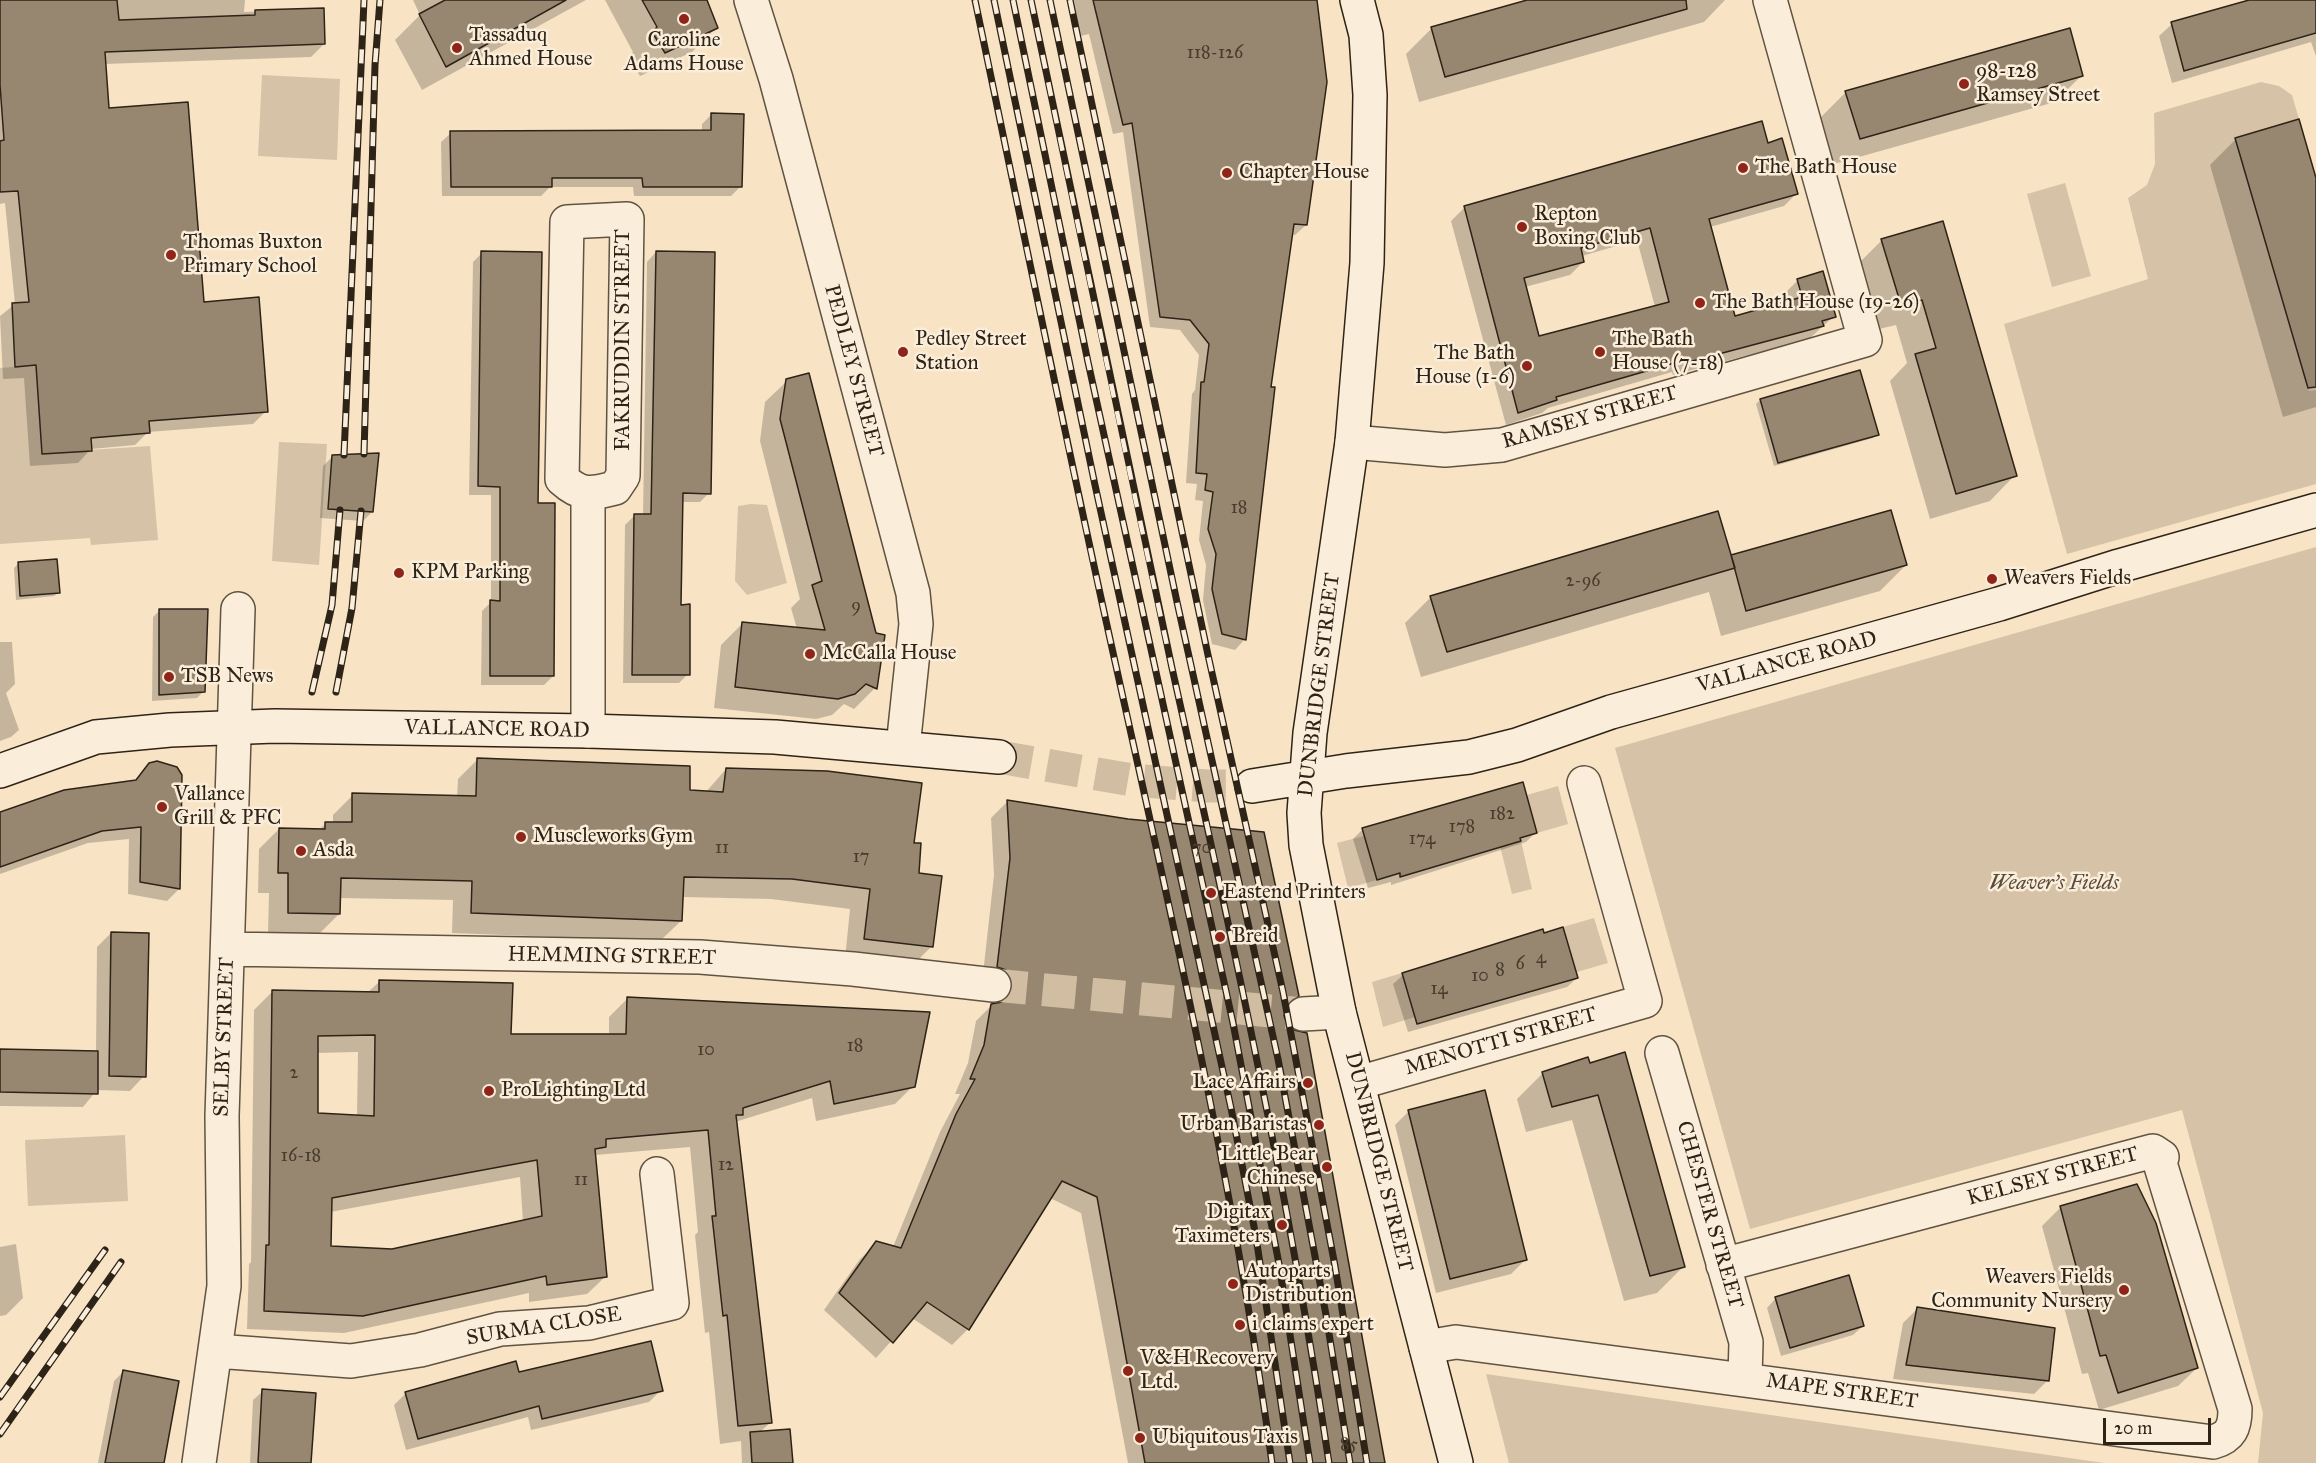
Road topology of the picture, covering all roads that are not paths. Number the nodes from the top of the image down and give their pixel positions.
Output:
1 (751, 0) edge
2 (1357, 0) edge
3 (1770, 0) edge
4 (1352, 442) junction
5 (588, 495) junction
6 (2316, 510) edge
7 (238, 609) dead end
8 (235, 727) junction
9 (588, 731) junction
10 (903, 747) junction
11 (999, 758) tunnel mouth
12 (0, 771) edge
13 (1307, 778) junction
14 (1584, 783) dead end
15 (1252, 786) tunnel mouth
16 (228, 949) junction
17 (994, 985) tunnel mouth
18 (1339, 1012) junction
19 (1303, 1014) tunnel mouth
20 (1662, 1053) dead end
21 (1358, 1083) junction
22 (657, 1174) dead end
23 (1723, 1265) junction
24 (1426, 1347) junction
25 (216, 1350) junction
26 (1745, 1378) junction
27 (2235, 1409) joint
28 (199, 1463) edge
29 (1456, 1463) edge

1 - 10 street, PEDLEY STREET
2 - 4 street, DUNBRIDGE STREET
3 - 4 street, RAMSEY STREET
4 - 13 street, DUNBRIDGE STREET
5 - 5 street, FAKRUDDIN STREET
5 - 9 street
6 - 13 street, VALLANCE ROAD
7 - 8 street, SELBY STREET
8 - 9 street, VALLANCE ROAD
8 - 12 street, VALLANCE ROAD
8 - 16 street, SELBY STREET
9 - 10 street, VALLANCE ROAD
10 - 11 street, VALLANCE ROAD
13 - 15 street, VALLANCE ROAD
13 - 18 street, DUNBRIDGE STREET
14 - 21 street, MENOTTI STREET
16 - 17 street, HEMMING STREET
16 - 25 street, SELBY STREET
18 - 19 street
18 - 21 street, DUNBRIDGE STREET
20 - 23 street, CHESTER STREET
21 - 24 street, DUNBRIDGE STREET
22 - 25 street, SURMA CLOSE
23 - 26 street, CHESTER STREET
23 - 27 street, KELSEY STREET
24 - 26 street, MAPE STREET
24 - 29 street, DUNBRIDGE STREET
25 - 28 street, SELBY STREET
26 - 27 street, MAPE STREET

